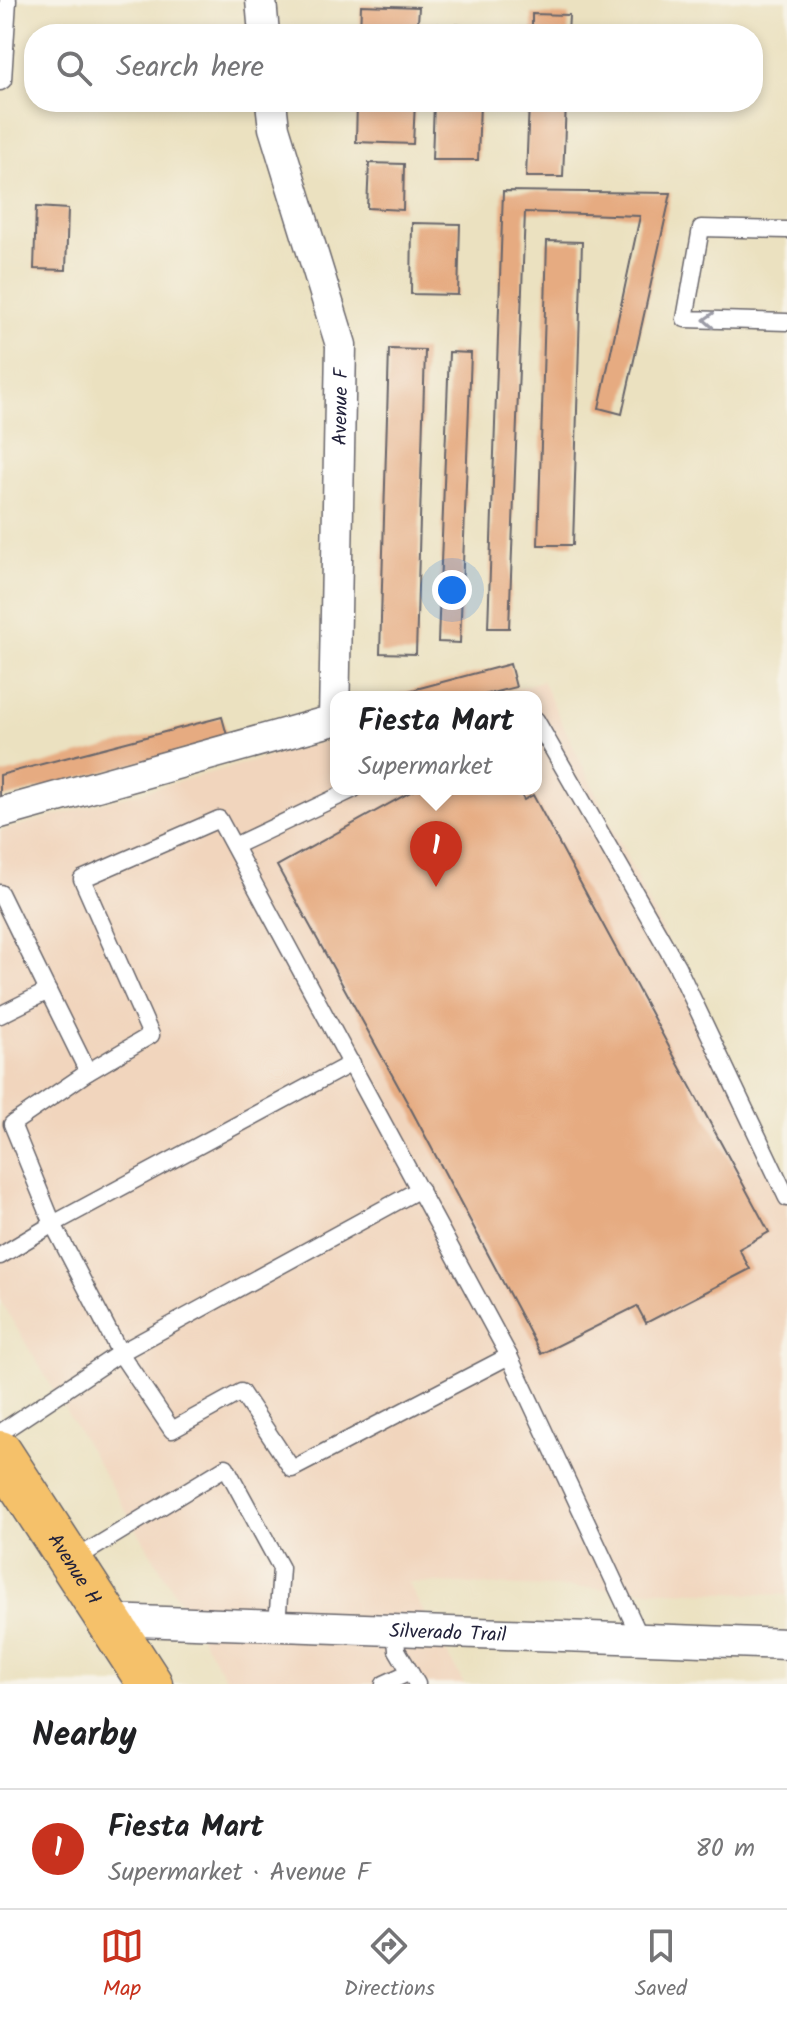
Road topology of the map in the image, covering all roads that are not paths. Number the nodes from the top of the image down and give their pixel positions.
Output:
1 (8, 0) edge
2 (261, 0) edge
3 (263, 24) edge
4 (0, 82) edge
5 (272, 112) edge
6 (787, 230) edge
7 (787, 322) edge
8 (335, 691) edge
9 (330, 721) edge
10 (542, 730) edge
11 (341, 795) edge
12 (0, 813) edge
13 (234, 846) junction
14 (0, 893) edge
15 (48, 991) junction
16 (0, 1015) edge
17 (352, 1063) junction
18 (88, 1072) junction
19 (420, 1189) junction
20 (787, 1198) edge
21 (53, 1224) junction
22 (0, 1256) edge
23 (120, 1353) junction
24 (509, 1356) junction
25 (0, 1433) edge
26 (0, 1453) edge
27 (70, 1562) junction
28 (108, 1620) junction
29 (277, 1626) junction
30 (395, 1630) junction
31 (641, 1639) junction
32 (787, 1644) edge
33 (414, 1678) edge
34 (150, 1684) edge
35 (384, 1684) edge

1 - 4 lane
2 - 3 street
5 - 8 street, Avenue F
7 -> 6 lane
9 - 12 street
10 - 20 lane
11 - 13 lane
13 - 17 lane
13 - 18 lane
14 - 15 lane
15 - 16 lane
15 - 18 lane
17 - 19 lane
17 - 21 lane
18 - 21 lane
19 - 23 lane
19 - 24 lane
21 - 22 lane
21 - 23 lane
23 - 24 lane
23 - 25 lane
24 - 31 lane
26 - 27 main road, Avenue H
27 - 28 main road, Avenue H
27 - 29 lane
28 - 29 street, Silverado Trail
28 - 34 main road, Avenue H
29 - 30 street, Silverado Trail
30 - 31 street, Silverado Trail
30 - 33 lane
31 - 32 street, Silverado Trail
33 - 35 lane

